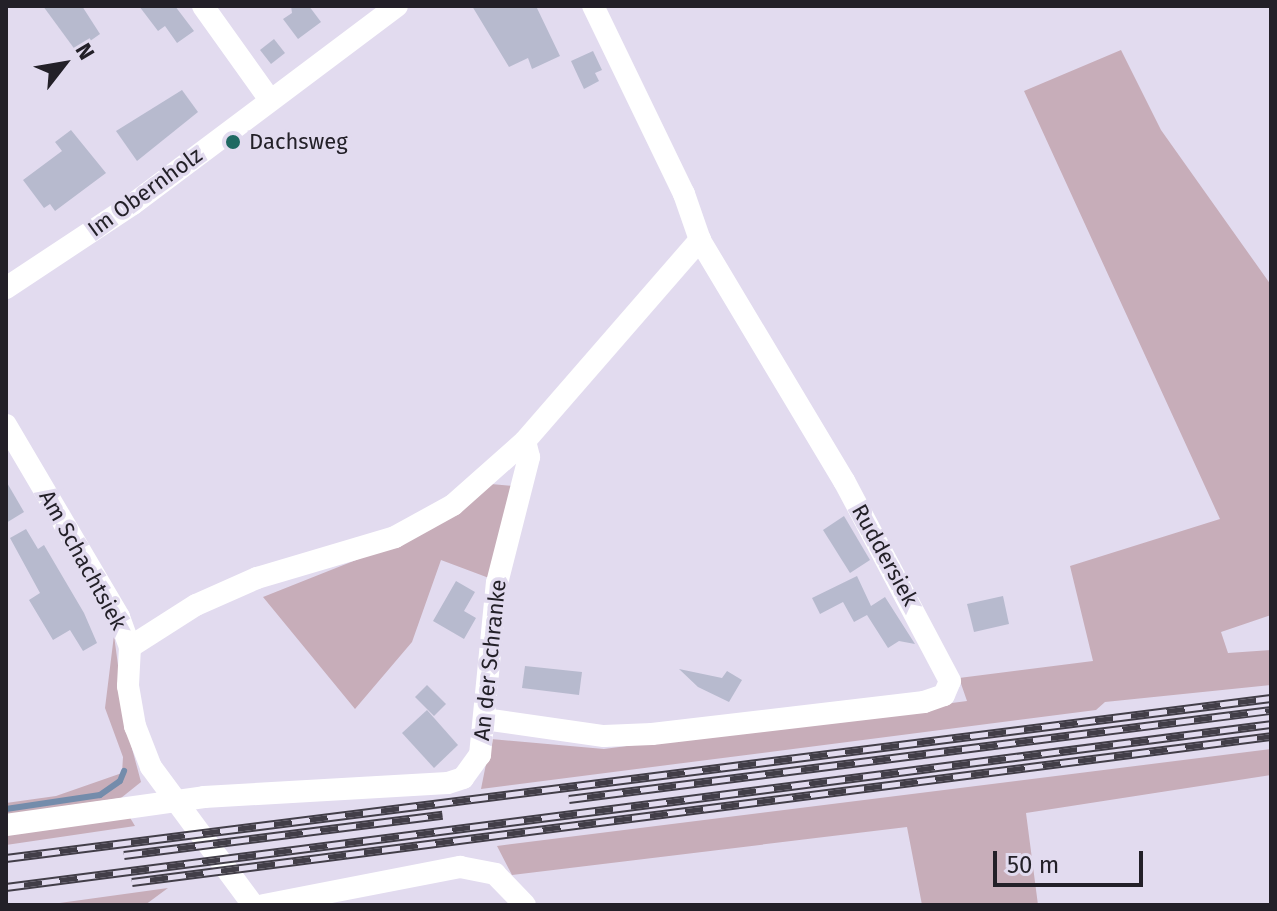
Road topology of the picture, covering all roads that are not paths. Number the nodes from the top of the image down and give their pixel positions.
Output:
1 (203, 6) edge
2 (397, 6) edge
3 (593, 6) edge
4 (270, 100) junction
5 (700, 240) junction
6 (6, 288) edge
7 (6, 425) edge
8 (525, 441) junction
9 (130, 647) junction
10 (484, 719) junction
11 (174, 801) junction
12 (6, 825) edge
13 (253, 905) edge
14 (264, 905) edge
15 (525, 905) edge

1 - 4 street
2 - 4 street, Im Obernholz
3 - 5 street, Ruddersiek
4 - 6 street, Im Obernholz
5 - 8 street
5 - 10 street, Ruddersiek
7 - 9 street, Am Schachtsiek
8 - 9 street
8 - 10 street, An der Schranke
9 - 11 street, Am Schachtsiek
10 - 11 street, An der Schranke
11 - 12 street
11 - 13 street, Am Schachtsiek
14 - 15 street

